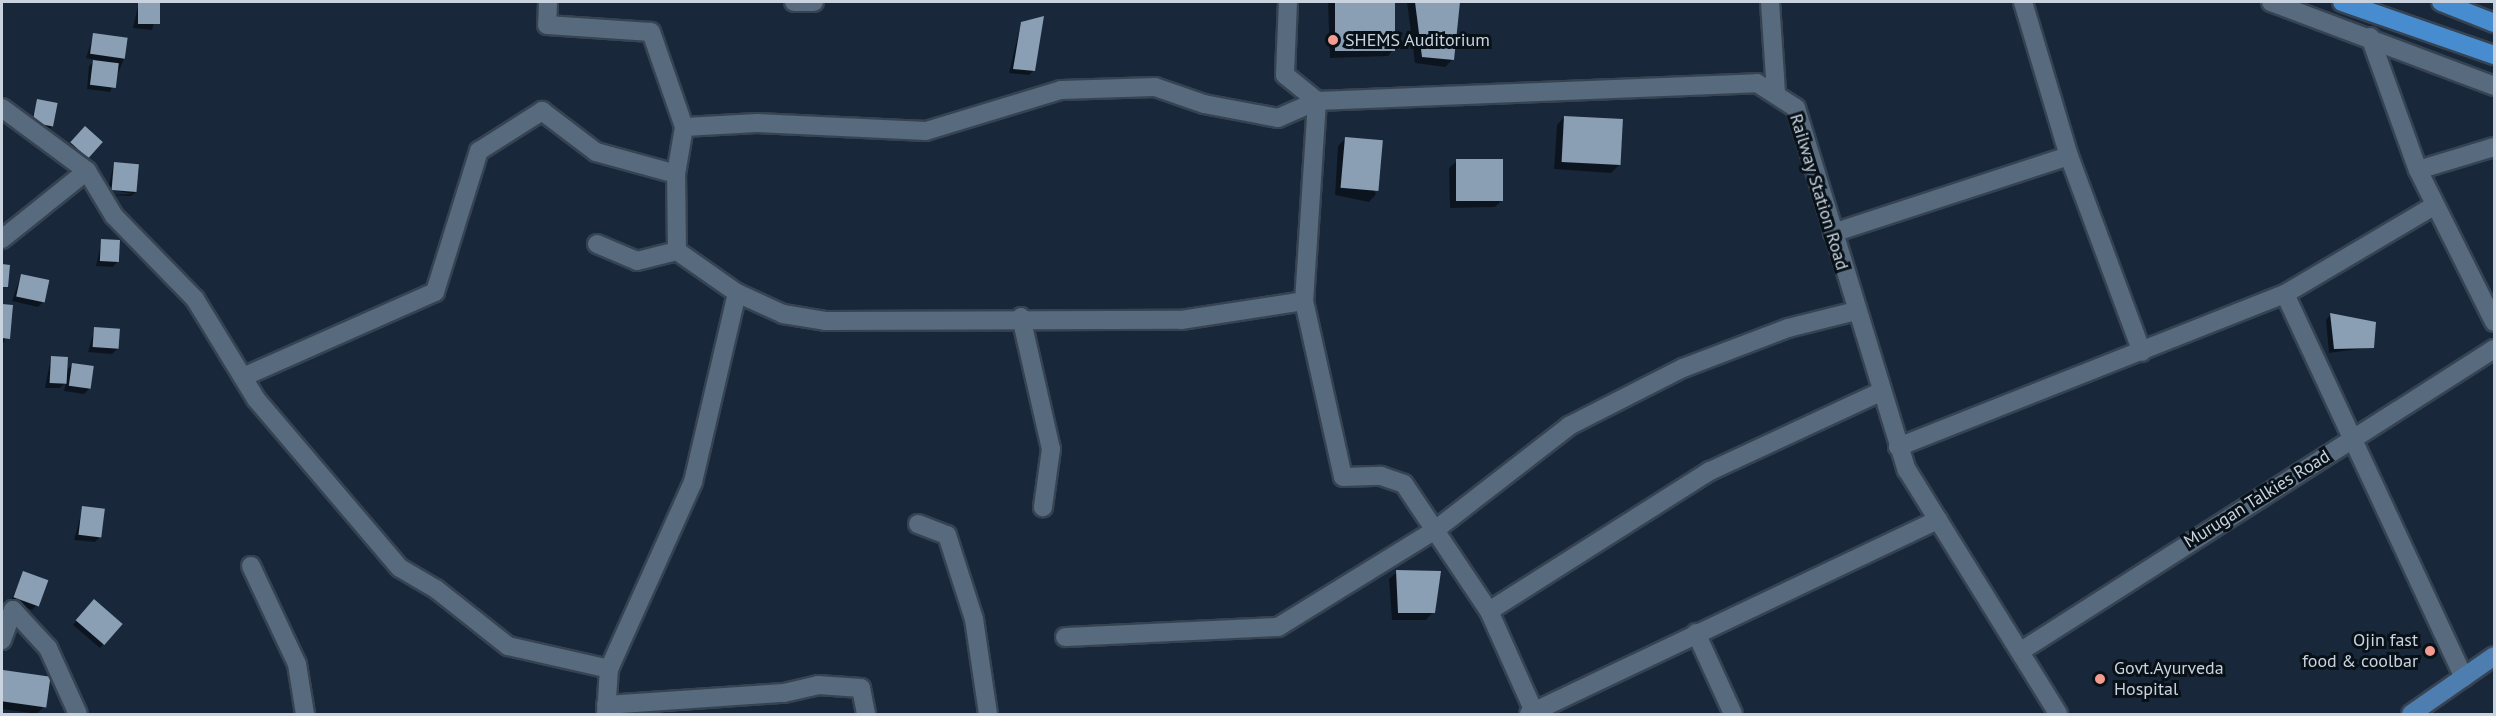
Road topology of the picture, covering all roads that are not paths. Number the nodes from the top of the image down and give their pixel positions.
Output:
1 (548, 2) edge
2 (794, 2) edge
3 (814, 2) edge
4 (1288, 2) edge
5 (1770, 2) edge
6 (2023, 2) edge
7 (2271, 2) edge
8 (2342, 2) edge
9 (2441, 2) edge
10 (2494, 23) edge
11 (2370, 37) junction
12 (2494, 55) edge
13 (2494, 86) edge
14 (1776, 92) junction
15 (1317, 101) junction
16 (2, 108) edge
17 (684, 127) junction
18 (2494, 147) edge
19 (2069, 156) junction
20 (2418, 170) junction
21 (87, 171) junction
22 (676, 174) junction
23 (2434, 206) junction
24 (1833, 233) junction
25 (2, 239) edge
26 (597, 244) dead end
27 (676, 251) junction
28 (737, 293) junction
29 (2284, 294) junction
30 (1304, 301) junction
31 (1856, 311) junction
32 (1021, 317) junction
33 (2494, 322) edge
34 (2494, 349) edge
35 (2142, 352) junction
36 (243, 377) junction
37 (1880, 392) junction
38 (2349, 441) junction
39 (1898, 447) junction
40 (1042, 507) dead end
41 (1938, 520) junction
42 (918, 524) dead end
43 (1435, 530) junction
44 (251, 566) dead end
45 (7, 607) edge
46 (1490, 611) junction
47 (1696, 633) junction
48 (1065, 637) dead end
49 (2, 640) edge
50 (2022, 651) junction
51 (2494, 656) edge
52 (609, 669) junction
53 (2464, 677) junction
54 (606, 710) edge
55 (78, 714) edge
56 (305, 714) edge
57 (866, 714) edge
58 (988, 714) edge
59 (1533, 714) edge
60 (1733, 714) edge
61 (2058, 714) edge
62 (2411, 714) edge

1 - 17 street
2 - 3 street
4 - 15 street
5 - 14 street
6 - 19 street
7 - 11 street
8 - 12 highway
9 - 10 highway
11 - 13 street
11 - 20 street
14 - 15 street, Railway Station Road
14 - 24 street, Railway Station Road
15 - 17 street
15 - 30 street
16 - 21 street
17 - 22 street
18 - 20 street
19 - 24 street
19 - 35 street
20 - 23 street
21 - 25 street
21 - 36 street
22 - 27 street
22 - 36 street
23 - 29 street
23 - 33 street
24 - 31 street, Railway Station Road
26 - 27 street
27 - 28 street
28 - 32 street
28 - 52 street
29 - 35 street
29 - 38 street
30 - 32 street
30 - 43 street
31 - 37 street, Railway Station Road
31 - 43 street
32 - 40 street
34 - 38 street, Murugan Talkies Road
35 - 39 street
36 - 52 street
37 - 39 street, Railway Station Road
37 - 46 street
38 - 50 street, Murugan Talkies Road
38 - 53 street
39 - 41 street, Railway Station Road
41 - 47 street
41 - 50 street, Railway Station Road
42 - 58 street
43 - 46 street
43 - 48 street
44 - 56 street
45 - 49 street
45 - 55 street
46 - 59 street
47 - 59 street
47 - 60 street
50 - 61 street, Railway Station Road
51 - 53 main road
52 - 54 street
53 - 62 main road
54 - 57 street

